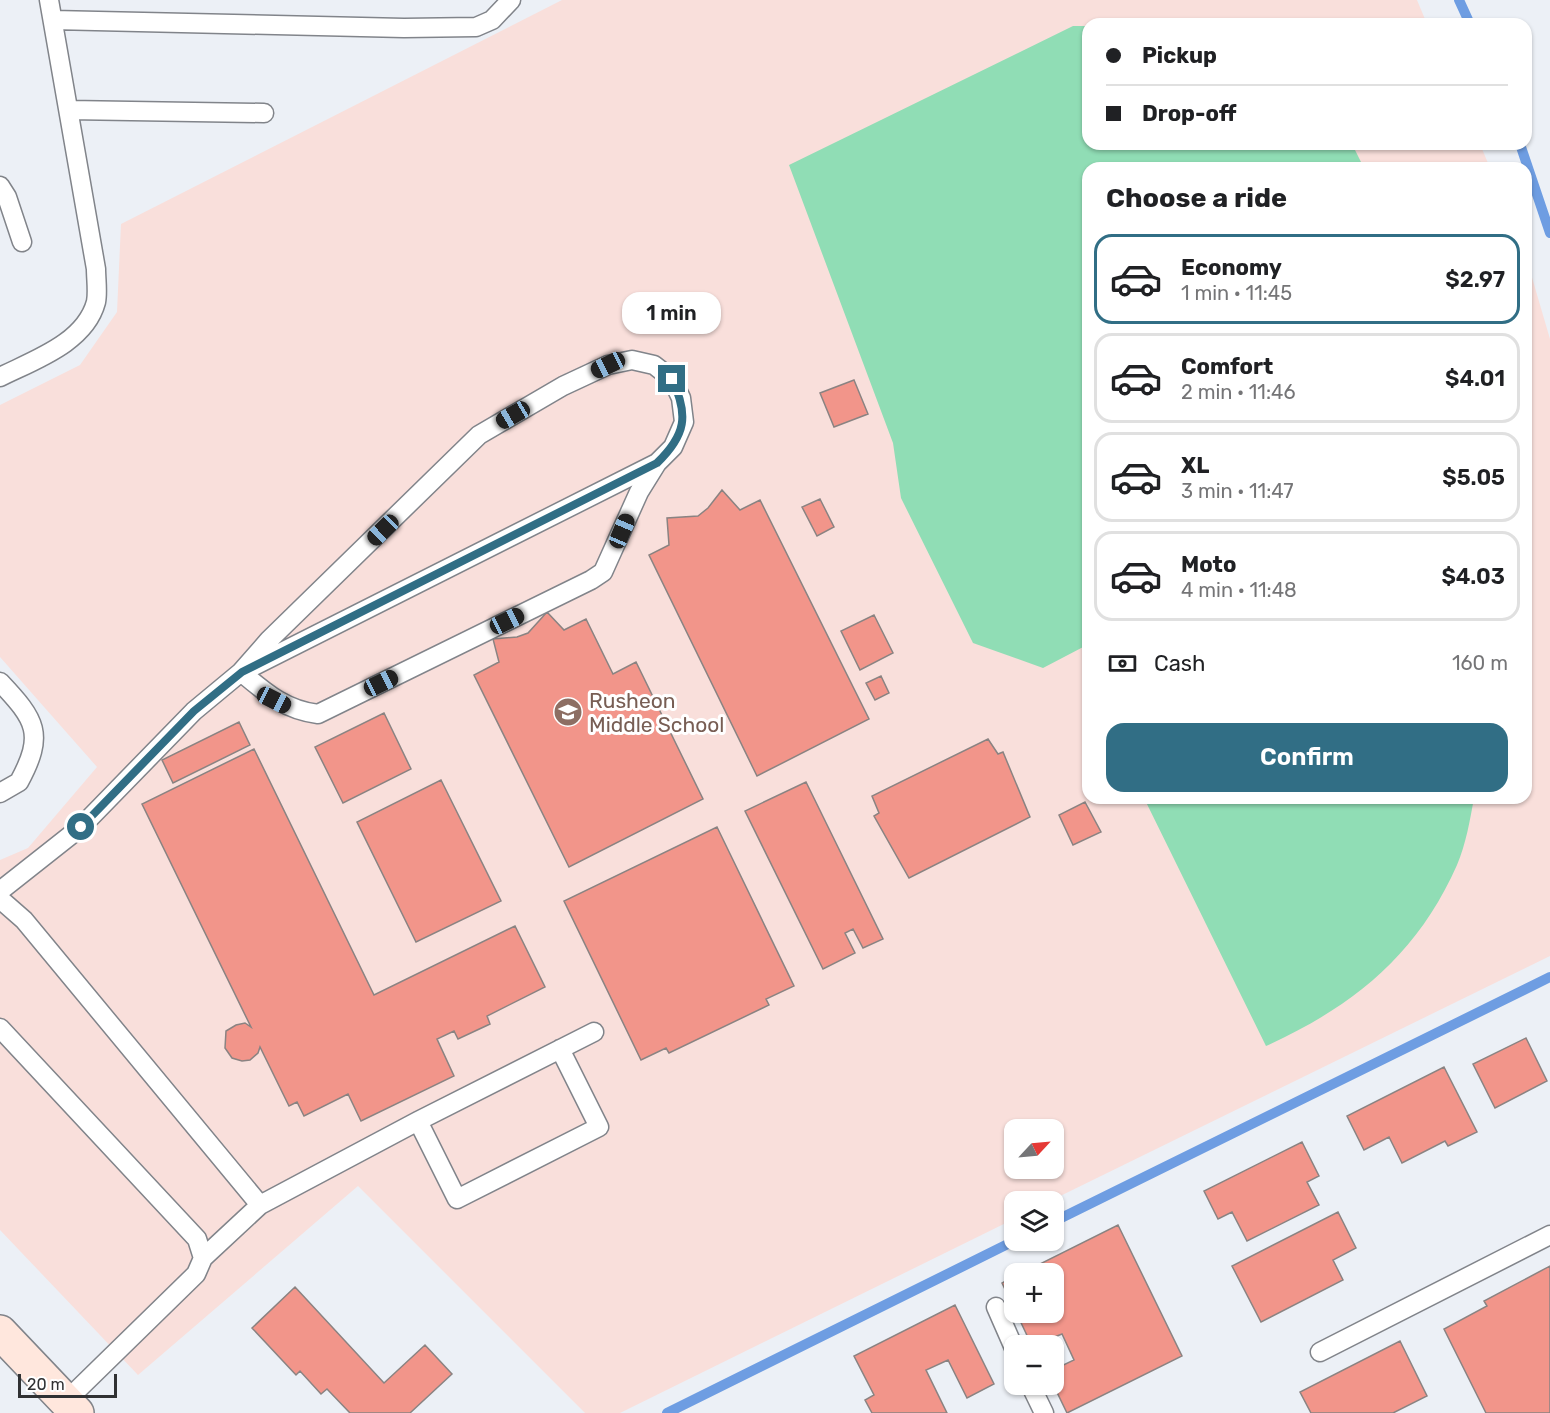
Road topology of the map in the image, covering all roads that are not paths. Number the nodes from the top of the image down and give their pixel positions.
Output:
1 (49, 0) edge
2 (511, 0) edge
3 (53, 20) junction
4 (69, 110) junction
5 (264, 113) dead end
6 (0, 186) edge
7 (22, 242) dead end
8 (0, 377) edge
9 (657, 463) junction
10 (242, 672) junction
11 (0, 682) edge
12 (0, 793) edge
13 (0, 891) edge
14 (0, 899) edge
15 (0, 1028) edge
16 (594, 1032) dead end
17 (560, 1049) junction
18 (418, 1121) junction
19 (260, 1205) junction
20 (1550, 1235) edge
21 (203, 1258) junction
22 (996, 1306) dead end
23 (0, 1332) edge
24 (1008, 1335) edge
25 (1320, 1352) dead end
26 (1035, 1395) edge
27 (71, 1407) edge
28 (1044, 1413) edge

1 - 3 lane
2 - 3 lane
3 - 4 lane
4 - 5 lane
4 - 8 lane
6 - 7 lane
9 - 10 lane
9 - 10 lane
9 - 10 lane
10 - 13 lane
11 - 12 lane
14 - 19 lane
15 - 21 lane
16 - 17 lane
17 - 18 lane
17 - 18 lane
18 - 19 lane
19 - 21 lane
20 - 25 lane
21 - 27 lane
22 - 24 lane
23 - 27 main road
26 - 28 lane

